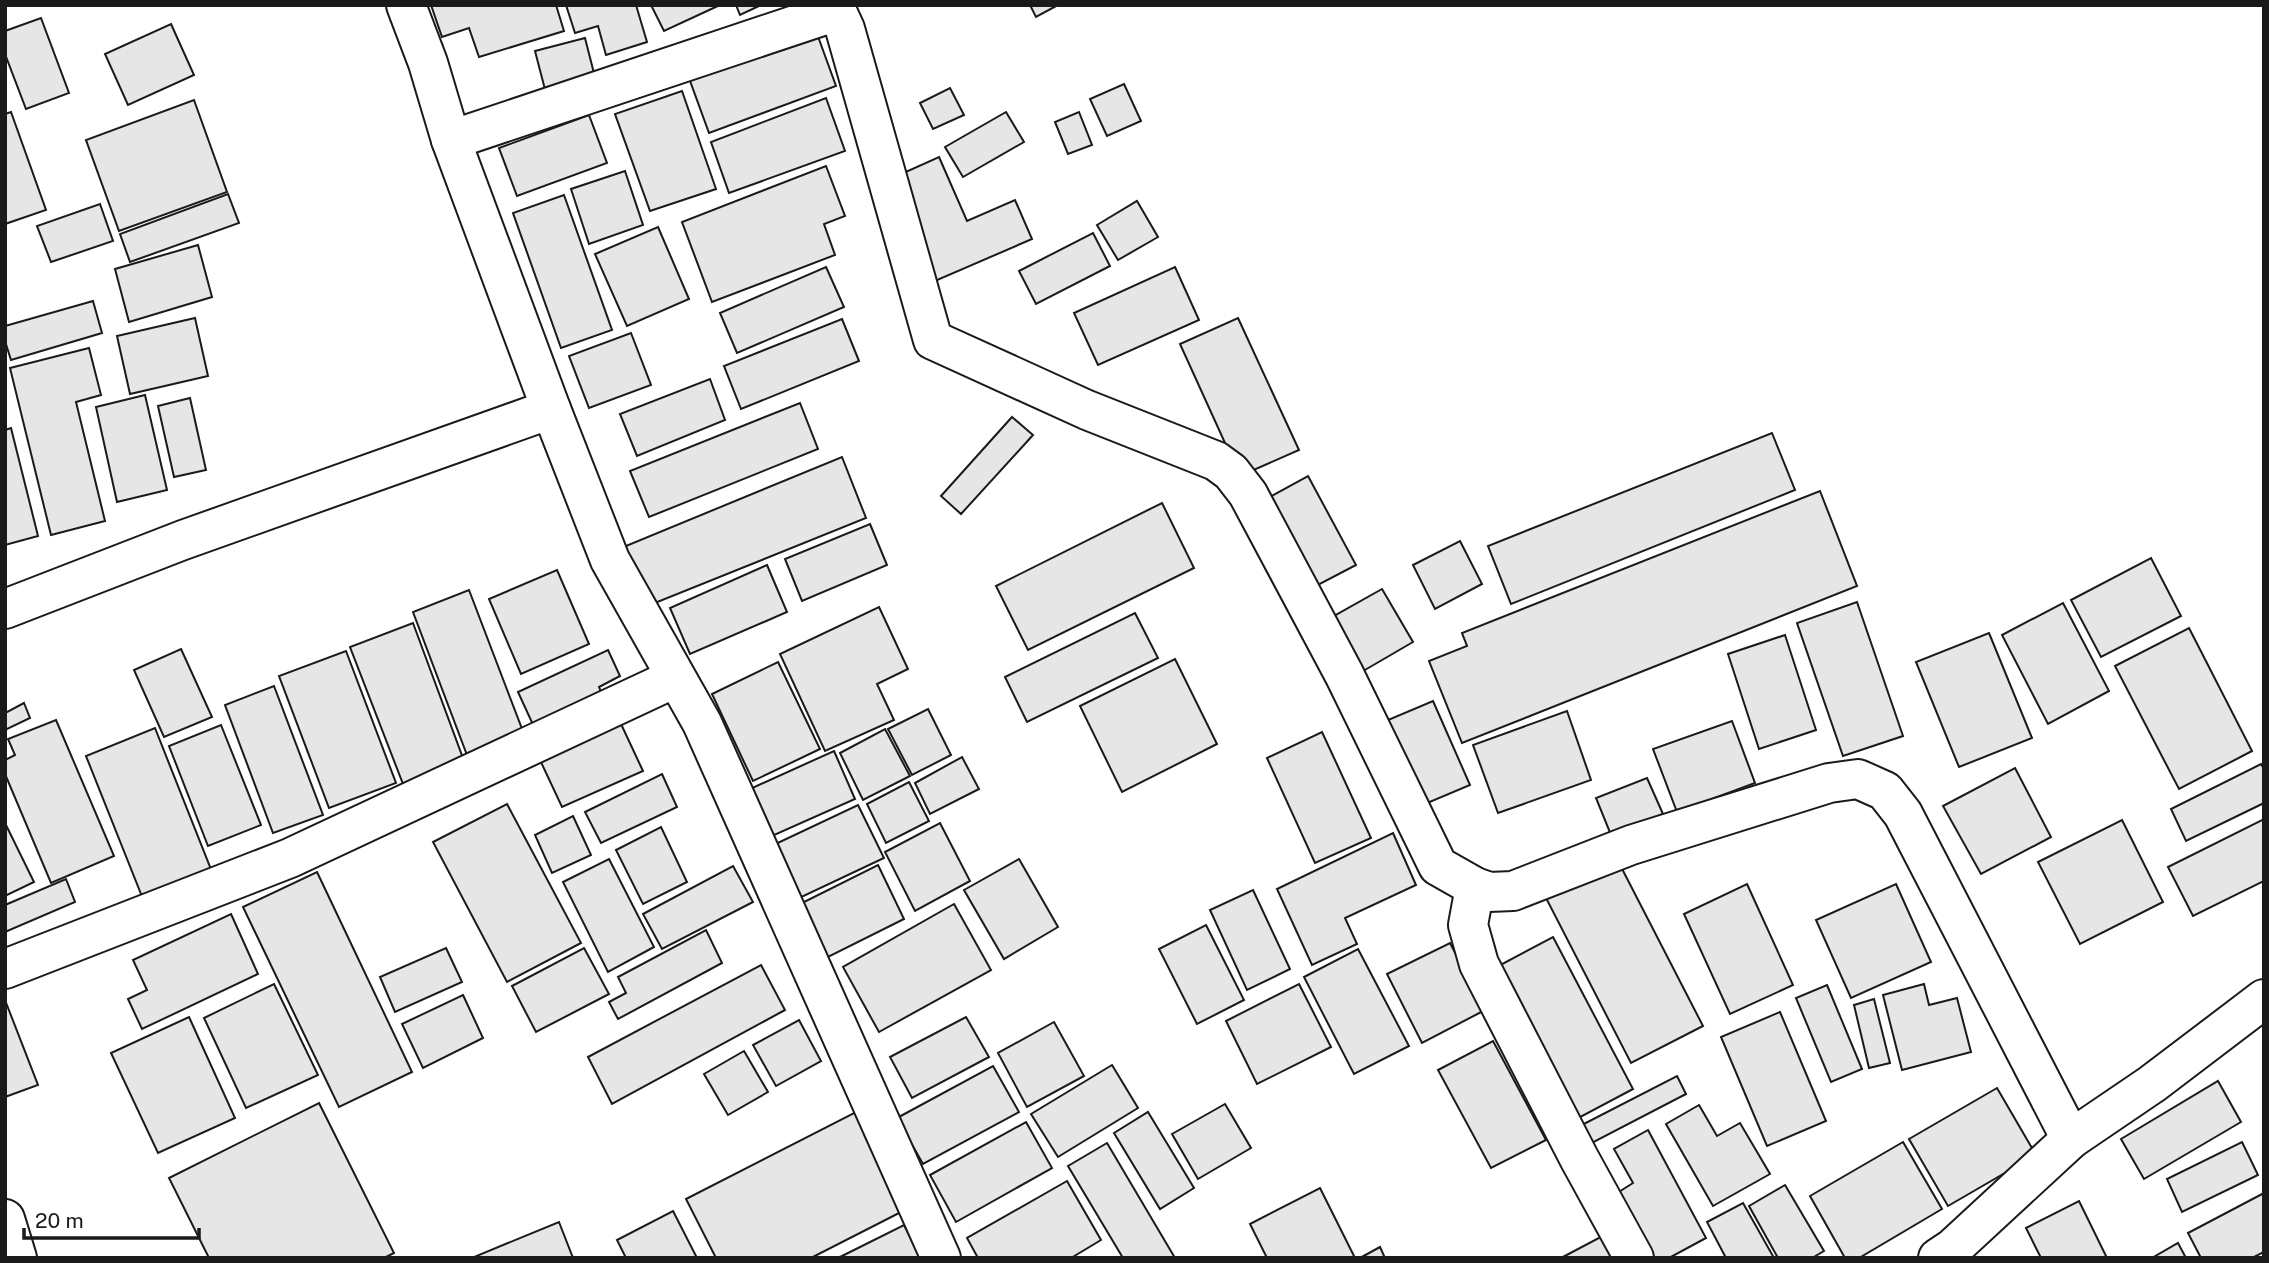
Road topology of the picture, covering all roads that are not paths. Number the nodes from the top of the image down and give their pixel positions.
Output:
1 (405, 5) edge
2 (835, 8) edge
3 (451, 140) junction
4 (551, 409) junction
5 (5, 609) edge
6 (675, 678) junction
7 (1475, 887) junction
8 (5, 969) edge
9 (2264, 999) edge
10 (2071, 1139) junction
11 (5, 1219) edge
12 (17, 1258) edge
13 (941, 1258) edge
14 (1634, 1258) edge
15 (1938, 1258) edge

1 - 3 street
2 - 3 street
2 - 7 street
3 - 4 street
4 - 5 street
4 - 6 street
6 - 8 street
6 - 13 street
7 - 10 street
7 - 14 street
9 - 10 street
10 - 15 street
11 - 12 street

